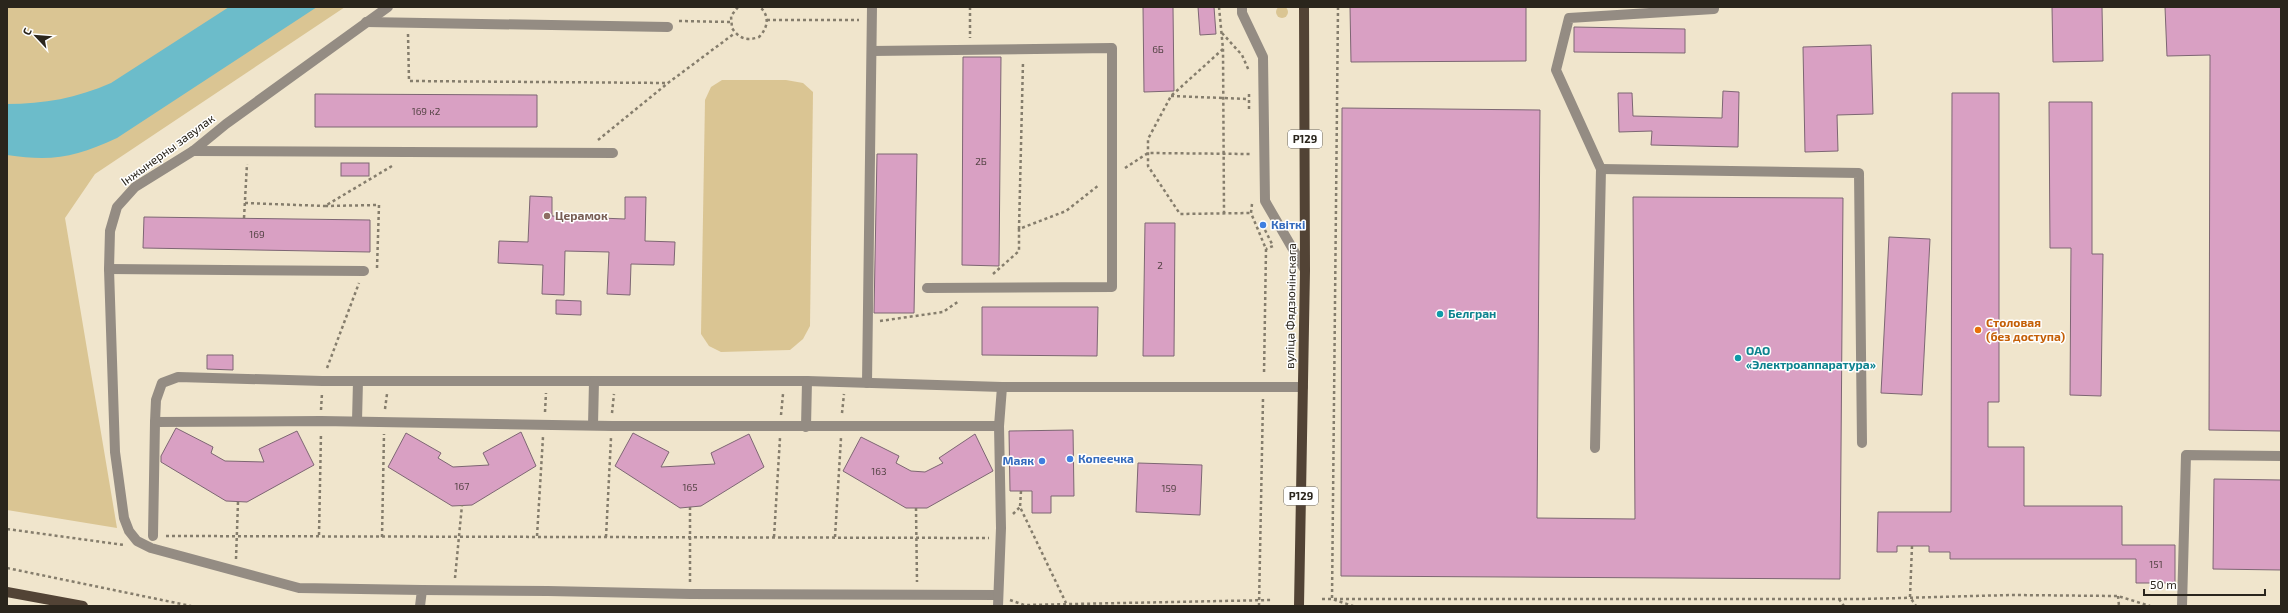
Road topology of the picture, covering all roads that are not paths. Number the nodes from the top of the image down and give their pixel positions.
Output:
1 (388, 7) edge
2 (872, 7) edge
3 (1242, 7) edge
4 (1304, 7) edge
5 (1714, 7) edge
6 (366, 22) junction
7 (668, 27) dead end
8 (872, 51) junction
9 (193, 151) junction
10 (613, 153) dead end
11 (1601, 169) junction
12 (109, 269) junction
13 (1305, 270) junction
14 (364, 271) road end
15 (927, 288) dead end
16 (358, 381) junction
17 (594, 381) junction
18 (807, 381) junction
19 (867, 383) junction
20 (1303, 386) junction
21 (1002, 387) junction
22 (357, 421) junction
23 (155, 422) junction
24 (593, 425) junction
25 (806, 426) junction
26 (999, 426) junction
27 (1862, 443) dead end
28 (1595, 448) dead end
29 (2281, 456) edge
30 (152, 536) dead end
31 (422, 590) junction
32 (7, 592) edge
33 (998, 595) junction
34 (83, 606) edge
35 (420, 606) edge
36 (998, 606) edge
37 (1299, 606) edge
38 (2182, 606) edge

1 - 6 street, Інжынерны завулак
2 - 8 street
3 - 13 street
4 - 13 main road, вуліца Фядзюнінскага / Р129
5 - 11 street
6 - 7 street
6 - 9 street, Інжынерны завулак
8 - 15 street
8 - 19 street
9 - 10 street
9 - 12 street, Інжынерны завулак
11 - 27 street
11 - 28 street
12 - 14 street
12 - 31 street, Інжынерны завулак
13 - 20 main road, вуліца Фядзюнінскага / Р129
16 - 17 street
16 - 22 street
16 - 23 street
17 - 18 street
17 - 24 street
18 - 19 street
18 - 25 street
19 - 21 street
20 - 21 street
20 - 37 main road, вуліца Фядзюнінскага / Р129
21 - 26 street
22 - 23 street
22 - 24 street
23 - 30 street
24 - 25 street
25 - 26 street
26 - 33 street
29 - 38 street
31 - 33 street
31 - 35 street
32 - 34 main road
33 - 36 street

